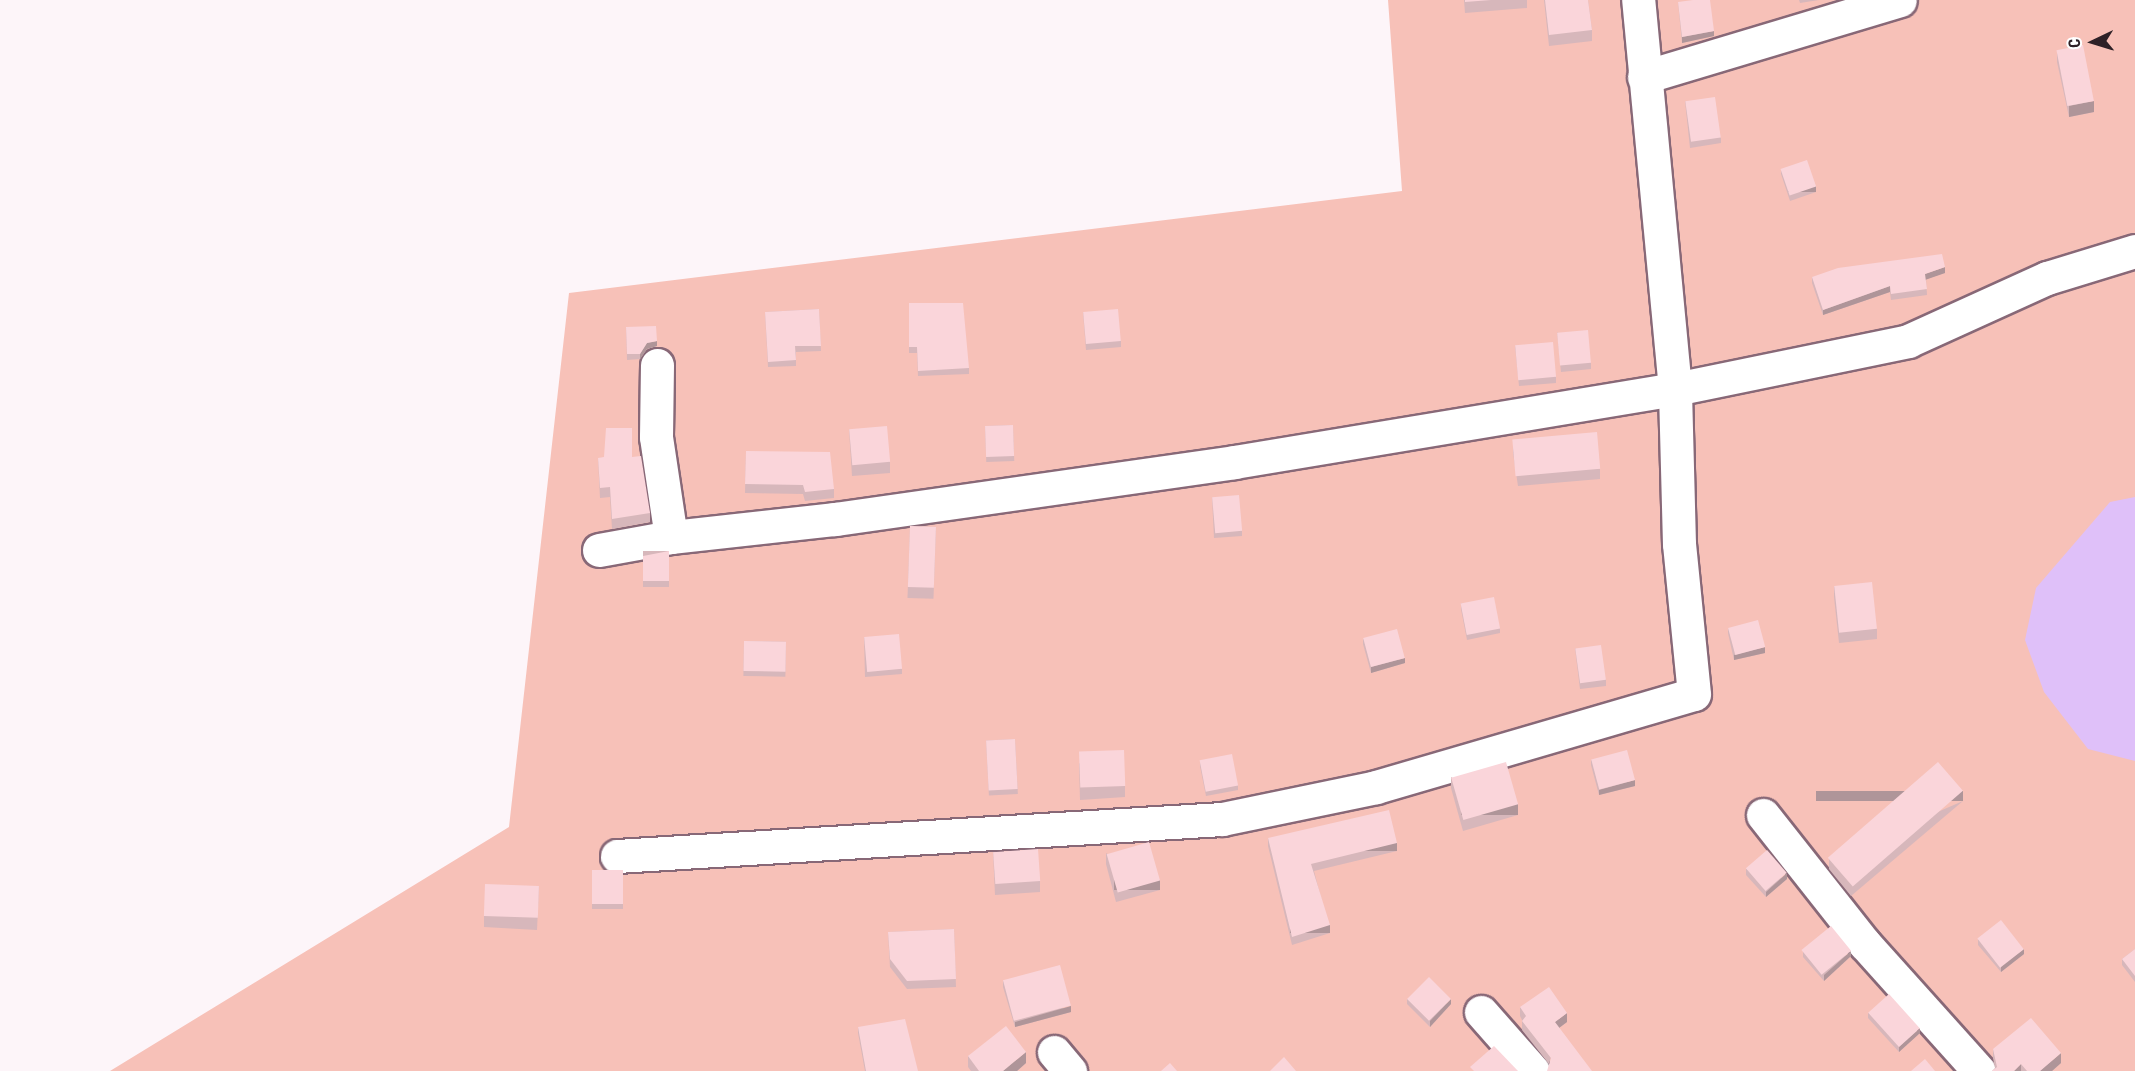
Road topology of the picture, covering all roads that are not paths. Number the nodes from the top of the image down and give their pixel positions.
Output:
1 (1638, 0) edge
2 (1900, 0) edge
3 (1644, 77) junction
4 (2135, 251) edge
5 (657, 365) dead end
6 (1675, 389) junction
7 (671, 537) junction
8 (599, 550) dead end
9 (1763, 815) dead end
10 (617, 856) dead end
11 (1481, 1012) dead end
12 (1533, 1071) edge
13 (1979, 1071) edge

1 - 3 street
2 - 3 street
3 - 6 street
4 - 6 street
5 - 7 street
6 - 7 street
6 - 10 street
7 - 8 street
9 - 13 street
11 - 12 street

